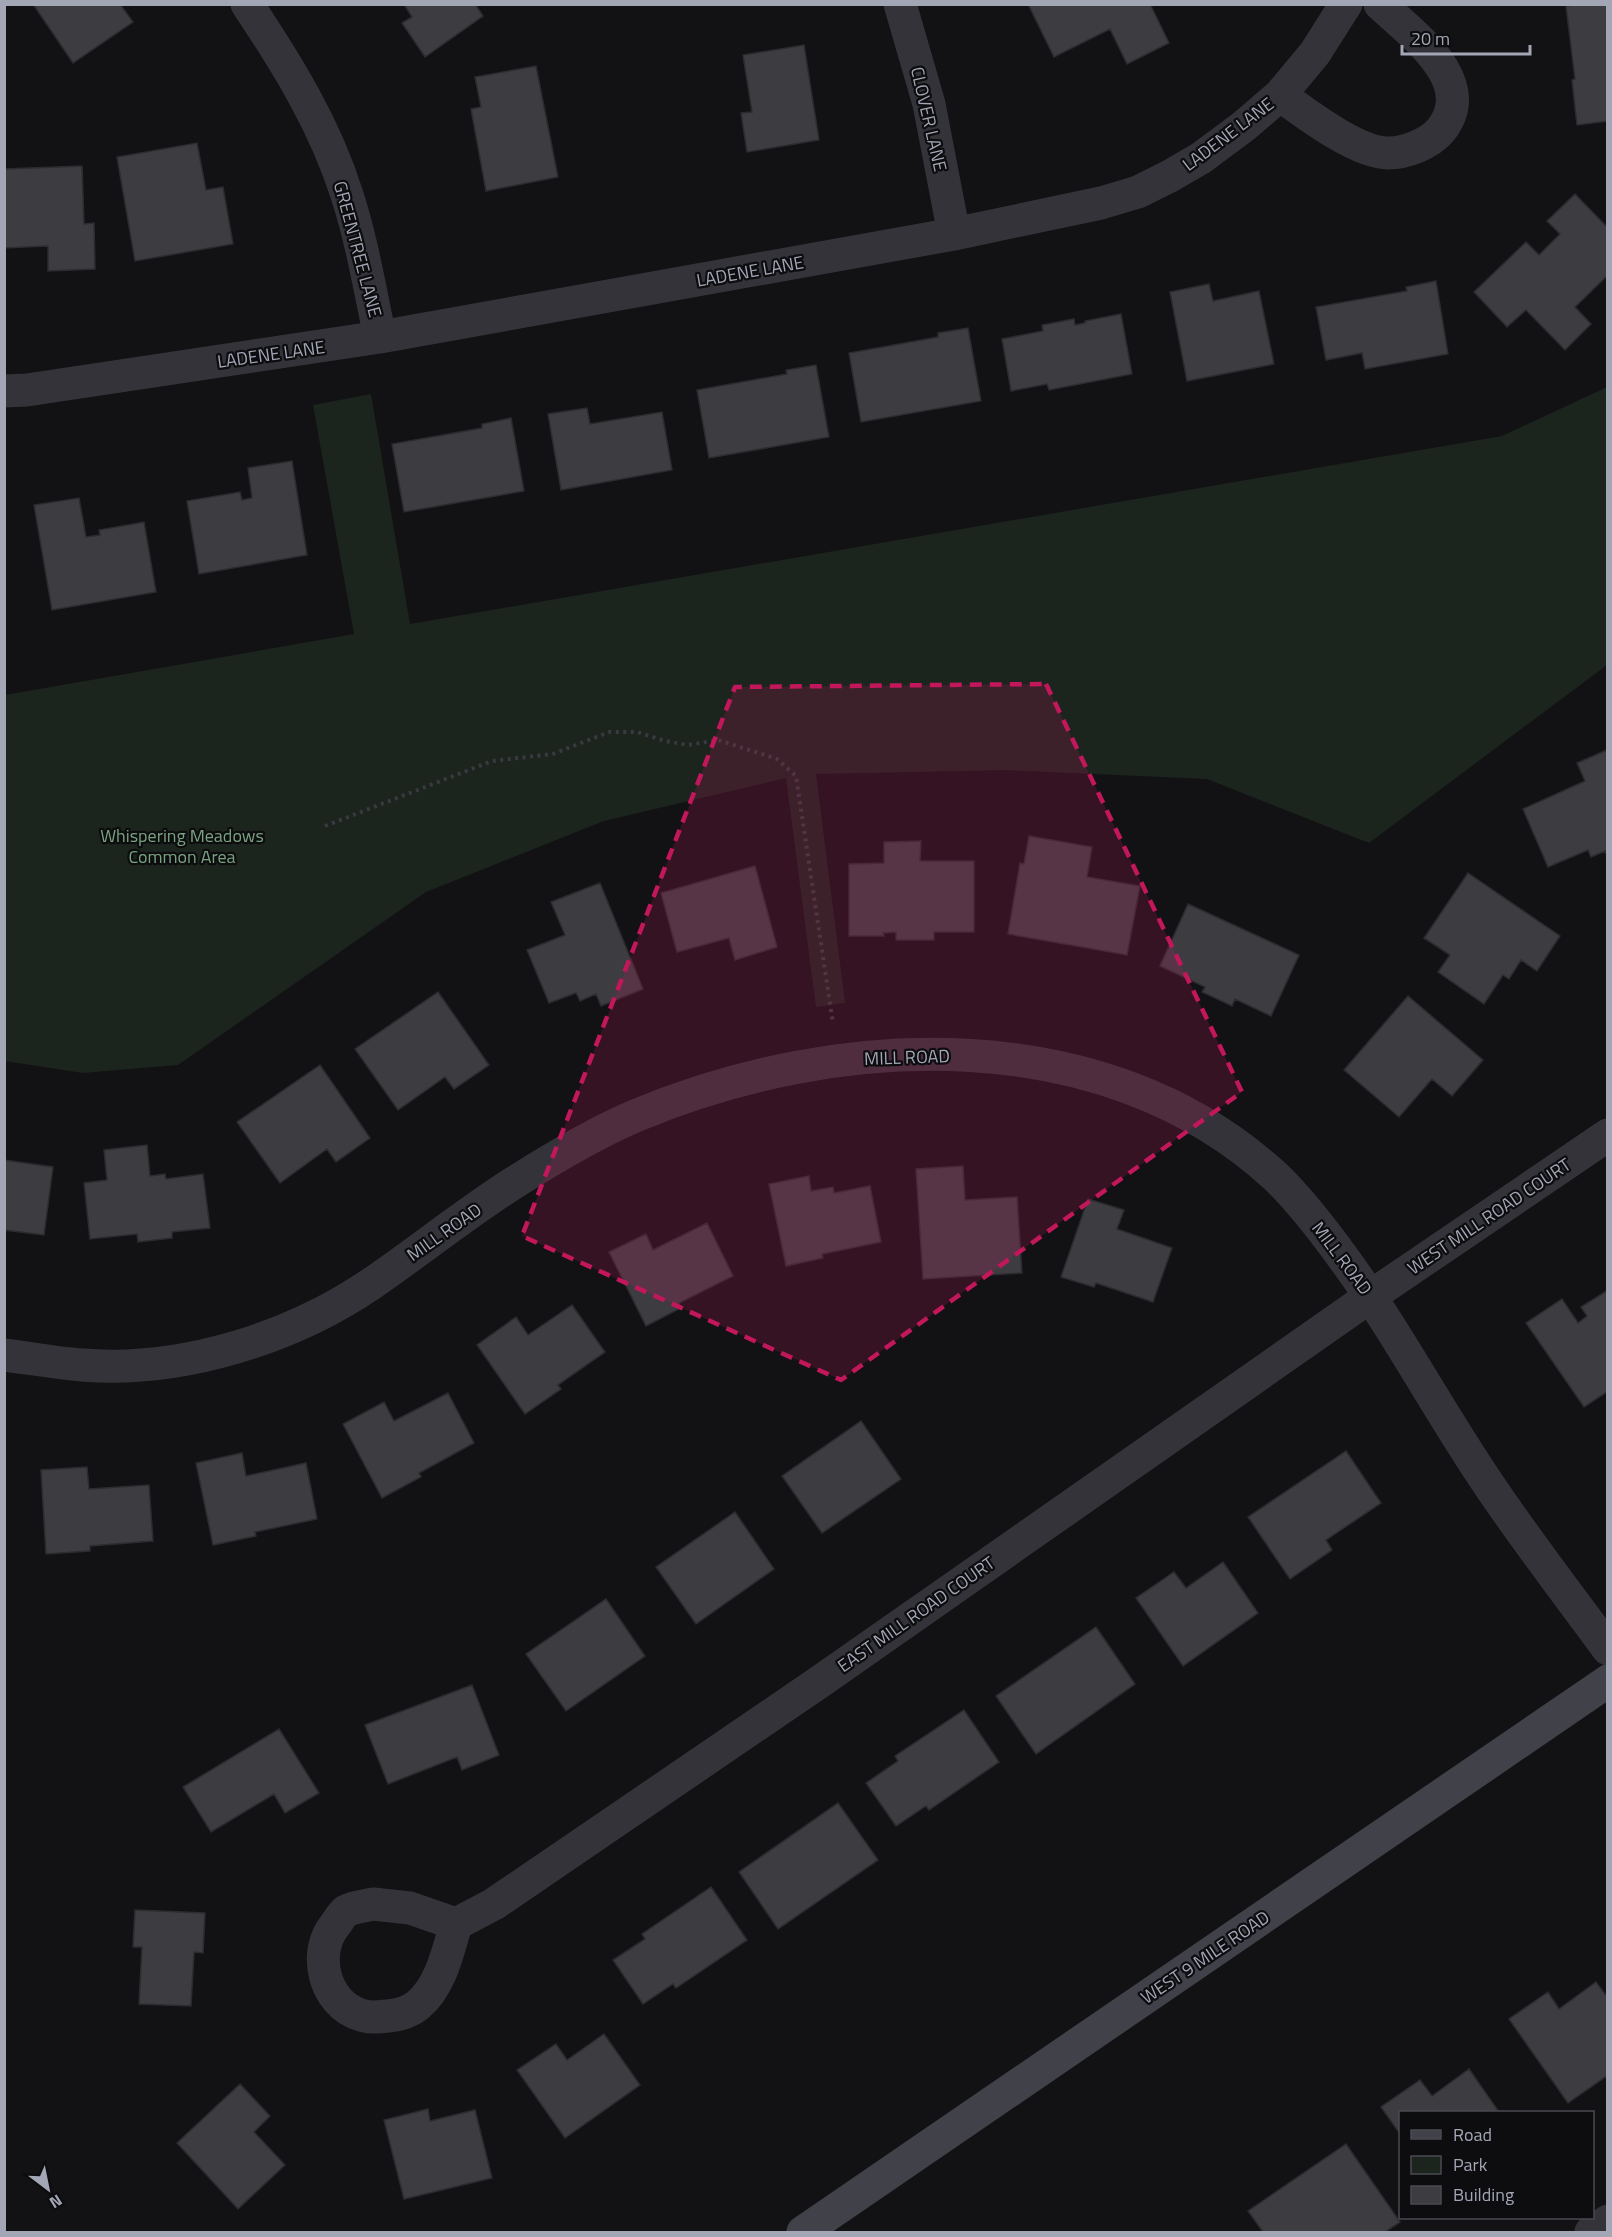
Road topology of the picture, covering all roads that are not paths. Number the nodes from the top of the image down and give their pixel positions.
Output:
1 (247, 4) edge
2 (900, 4) edge
3 (1346, 4) edge
4 (1380, 4) edge
5 (1280, 95) junction
6 (954, 234) junction
7 (380, 337) junction
8 (4, 392) edge
9 (1608, 1135) edge
10 (1371, 1296) junction
11 (4, 1355) edge
12 (1608, 1649) edge
13 (1608, 1681) edge
14 (456, 1924) dead end
15 (1608, 2221) edge
16 (803, 2232) edge
17 (1591, 2232) edge

1 - 7 street, GREENTREE LANE
2 - 6 street, CLOVER LANE
3 - 5 street
4 - 5 street, LADENE LANE
5 - 6 street, LADENE LANE
6 - 7 street, LADENE LANE
7 - 8 street, LADENE LANE
9 - 10 street, WEST MILL ROAD COURT
10 - 11 street, MILL ROAD
10 - 12 street, MILL ROAD
10 - 14 street, EAST MILL ROAD COURT
13 - 16 street, WEST 9 MILE ROAD
15 - 17 street

